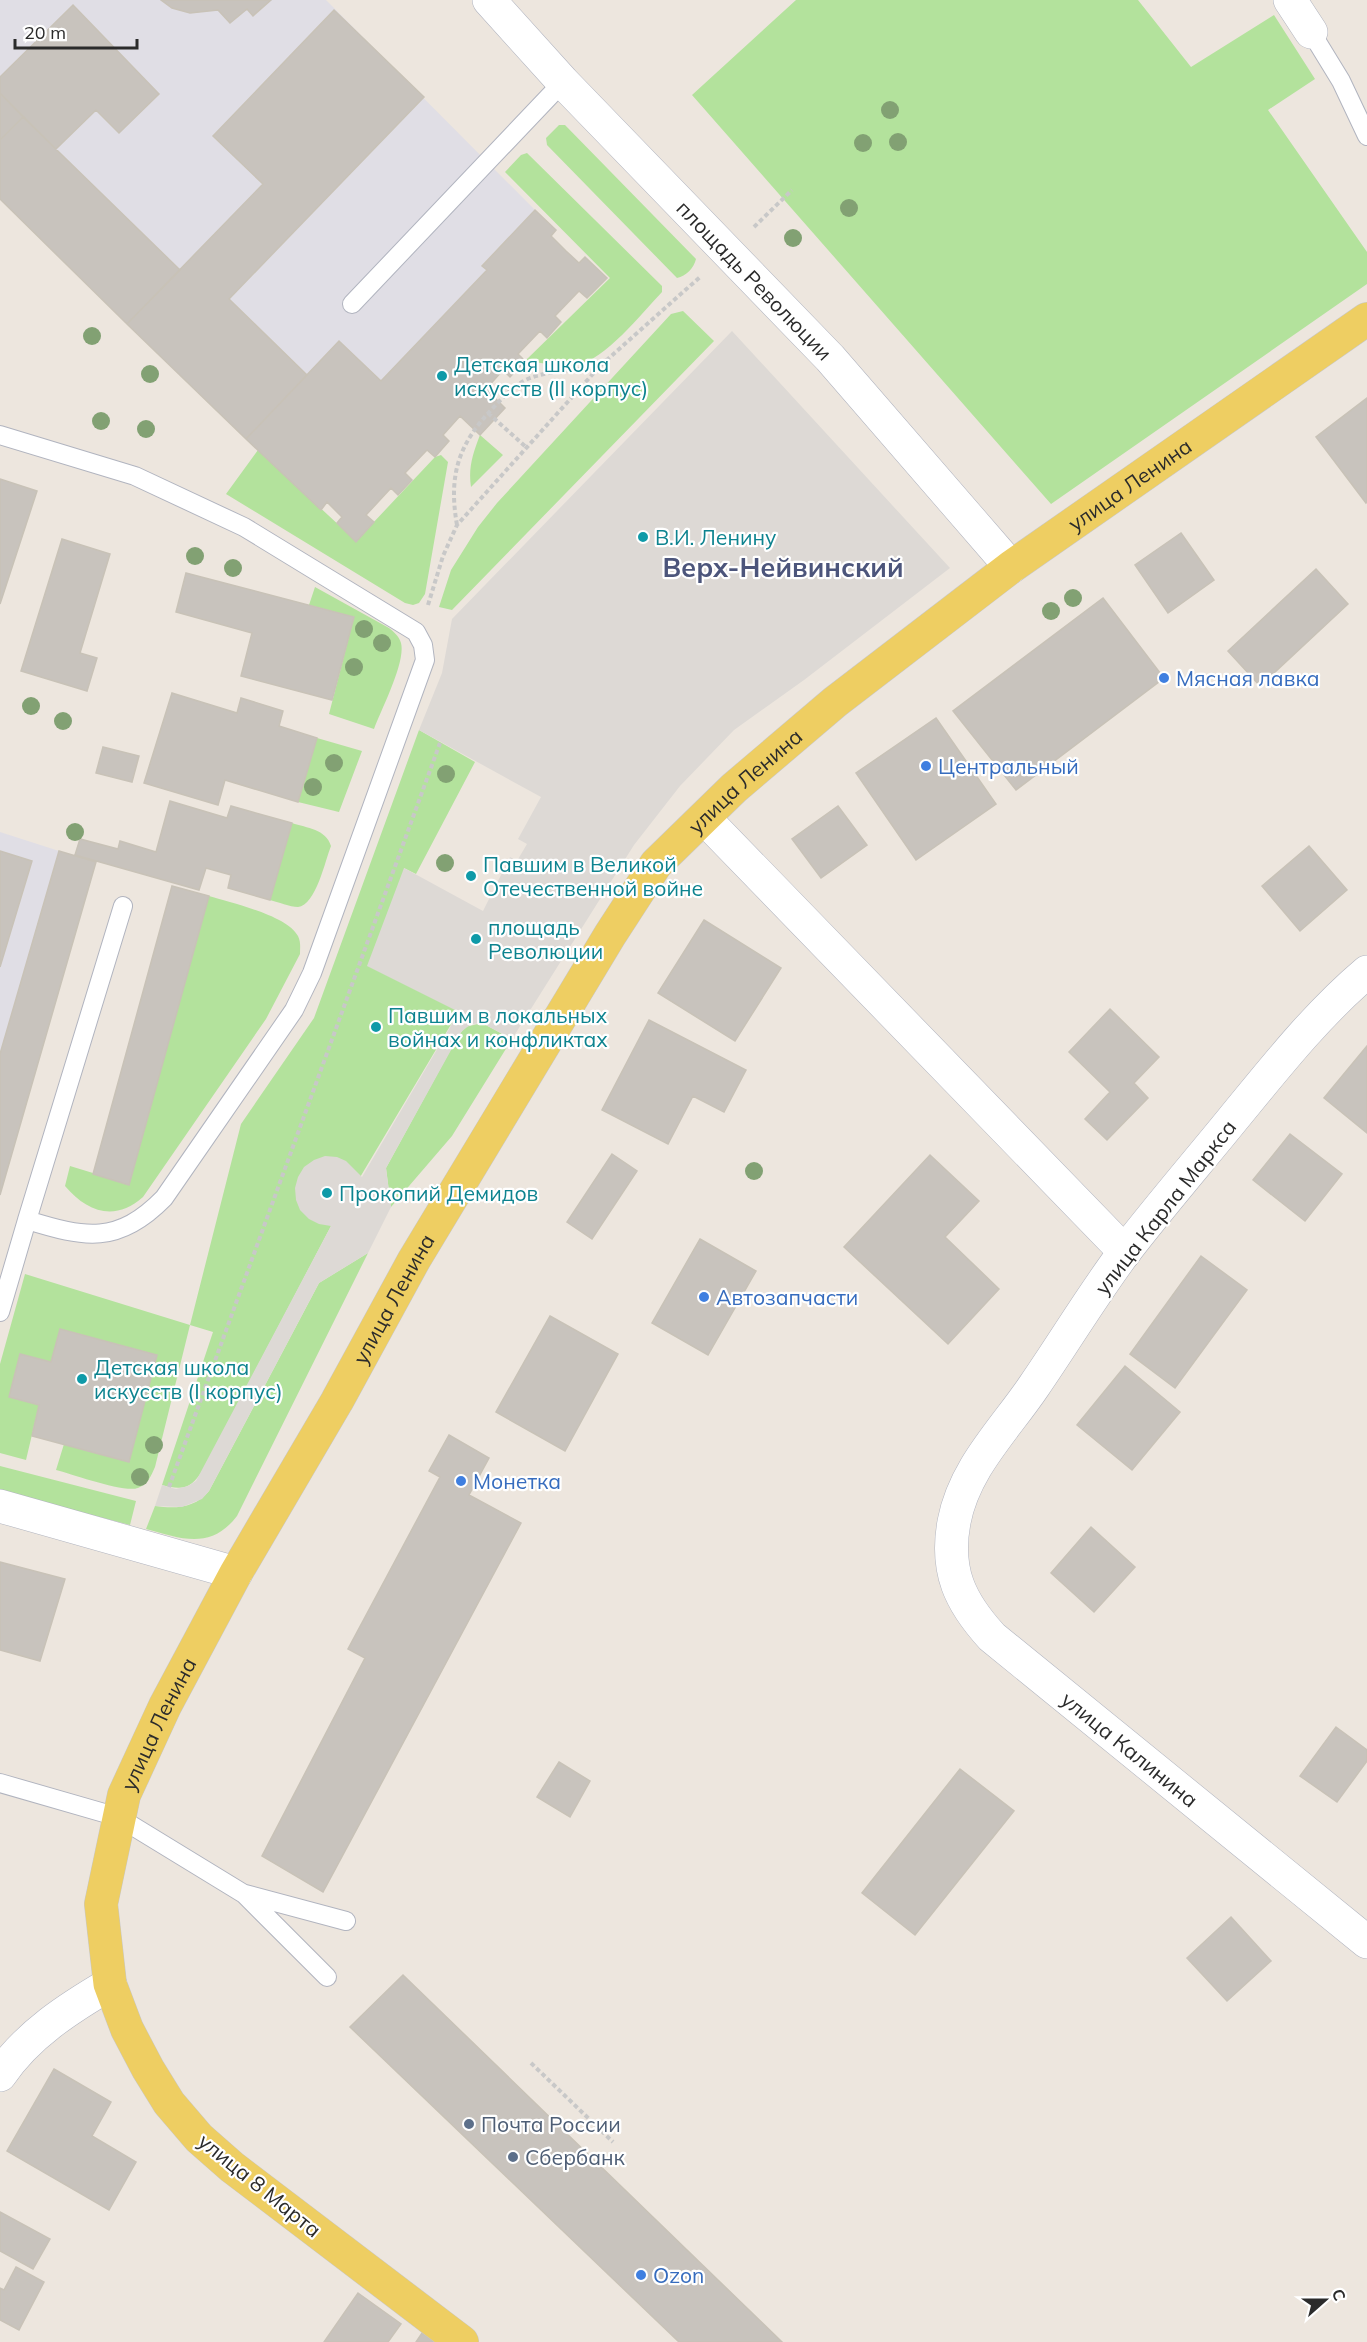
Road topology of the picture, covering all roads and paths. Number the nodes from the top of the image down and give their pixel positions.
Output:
1 (489, 0) edge
2 (1290, 0) edge
3 (1311, 32) joint
4 (563, 82) junction
5 (1367, 136) edge
6 (792, 190) dead end
7 (728, 252) junction
8 (352, 304) dead end
9 (1367, 319) edge
10 (600, 366) junction
11 (488, 413) junction
12 (0, 435) edge
13 (527, 448) junction
14 (457, 525) junction
15 (1011, 567) junction
16 (416, 633) junction
17 (440, 742) dead end
18 (704, 818) junction
19 (123, 906) dead end
20 (1367, 972) edge
21 (27, 1220) junction
22 (1125, 1252) junction
23 (0, 1312) edge
24 (169, 1487) dead end
25 (0, 1506) edge
26 (954, 1522) joint
27 (236, 1573) junction
28 (0, 1783) edge
29 (118, 1817) junction
30 (244, 1894) junction
31 (346, 1921) dead end
32 (1367, 1942) edge
33 (327, 1977) dead end
34 (110, 1984) junction
35 (531, 2063) dead end
36 (0, 2075) edge
37 (613, 2142) dead end
38 (462, 2342) edge

1 - 4 street, площадь Революции
2 - 3 street
3 - 5 lane
4 - 7 street, площадь Революции
4 - 8 lane
6 - 7 path
7 - 10 path
7 - 15 street, площадь Революции
9 - 15 main road, улица Ленина
10 - 11 path
10 - 13 path
11 - 13 path
11 - 14 path
12 - 16 lane
13 - 14 path
14 - 16 path
15 - 18 main road, улица Ленина
16 - 21 lane
17 - 24 path
18 - 22 street
18 - 27 main road, улица Ленина
19 - 21 lane
20 - 22 street, улица Карла Маркса
21 - 23 lane
22 - 26 street, улица Карла Маркса
25 - 27 street
26 - 32 street, улица Калинина
27 - 29 main road, улица Ленина
28 - 29 lane
29 - 30 lane
29 - 34 main road, улица Ленина
30 - 31 lane
30 - 33 lane
34 - 36 street
34 - 38 main road, улица 8 Марта
35 - 37 path

